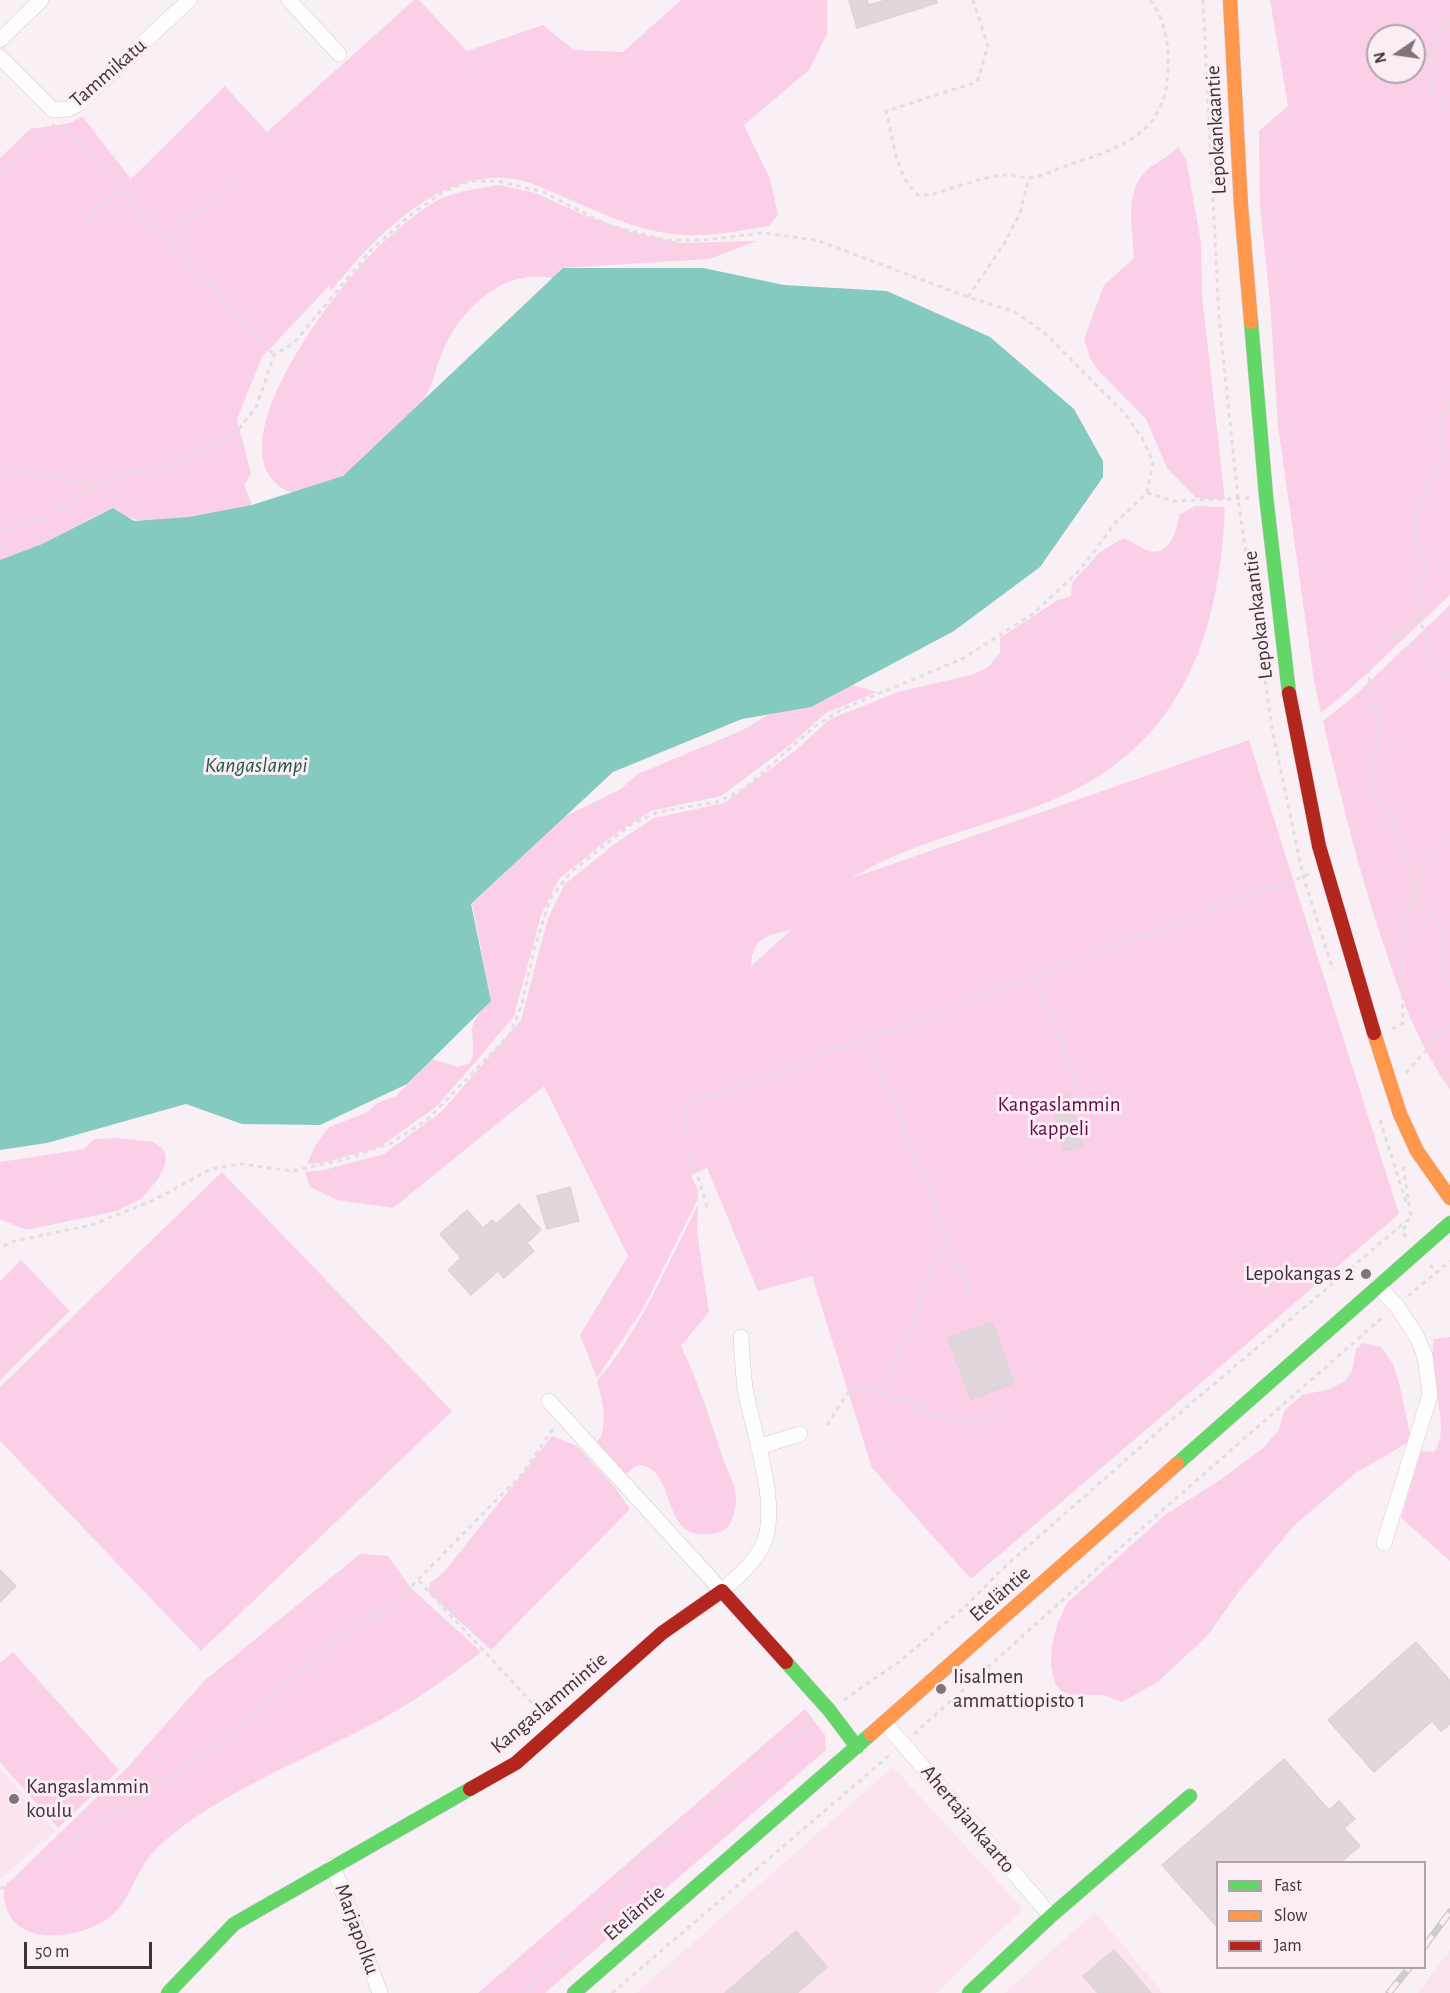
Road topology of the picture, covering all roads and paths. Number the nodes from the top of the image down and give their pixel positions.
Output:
1 (41, 0) edge
2 (189, 0) edge
3 (289, 0) edge
4 (973, 0) edge
5 (1150, 0) edge
6 (1230, 0) edge
7 (1450, 20) edge
8 (0, 40) edge
9 (339, 54) dead end
10 (0, 57) edge
11 (59, 111) junction
12 (1450, 118) edge
13 (0, 177) edge
14 (1029, 178) junction
15 (233, 181) dead end
16 (118, 189) junction
17 (86, 220) dead end
18 (166, 240) junction
19 (968, 297) junction
20 (274, 355) junction
21 (1450, 402) edge
22 (0, 468) edge
23 (93, 485) junction
24 (1147, 493) junction
25 (1266, 496) junction
26 (0, 530) edge
27 (1418, 616) junction
28 (1450, 675) edge
29 (1450, 834) edge
30 (1325, 868) junction
31 (1415, 892) junction
32 (1035, 976) junction
33 (1450, 986) edge
34 (1450, 1023) edge
35 (1377, 1036) junction
36 (869, 1037) junction
37 (1405, 1082) dead end
38 (1086, 1113) dead end
39 (1403, 1165) dead end
40 (1450, 1198) edge
41 (707, 1207) dead end
42 (1450, 1222) edge
43 (948, 1241) junction
44 (0, 1247) edge
45 (1450, 1261) edge
46 (1378, 1286) junction
47 (970, 1297) dead end
48 (1396, 1305) junction
49 (741, 1337) dead end
50 (885, 1394) junction
51 (549, 1401) dead end
52 (1007, 1410) dead end
53 (563, 1415) junction
54 (827, 1425) dead end
55 (800, 1434) dead end
56 (758, 1447) junction
57 (1384, 1543) dead end
58 (418, 1581) junction
59 (722, 1591) junction
60 (829, 1710) junction
61 (885, 1723) junction
62 (556, 1728) junction
63 (904, 1744) junction
64 (857, 1747) junction
65 (1190, 1796) dead end
66 (333, 1866) junction
67 (0, 1889) edge
68 (1051, 1916) junction
69 (168, 1993) edge
70 (380, 1993) edge
71 (521, 1993) edge
72 (574, 1993) edge
73 (612, 1993) edge
74 (969, 1993) edge

1 - 8 street
2 - 11 street, Tammikatu
3 - 9 street
4 - 14 path
5 - 14 path
6 - 25 street, Lepokankaantie
7 - 12 path
10 - 11 street, Tammikatu
11 - 13 path
11 - 16 path
14 - 19 path
15 - 18 path
16 - 17 path
16 - 18 path
18 - 20 path
19 - 20 path
19 - 24 path
20 - 23 path
21 - 27 path
22 - 23 path
23 - 26 path
24 - 25 path
24 - 44 path
25 - 30 street, Lepokankaantie
27 - 28 path
27 - 31 path
29 - 31 path
30 - 32 path
30 - 35 street, Lepokankaantie
31 - 33 path
31 - 35 path
32 - 36 path
32 - 38 path
34 - 37 path
35 - 40 street, Lepokankaantie
36 - 41 path
36 - 43 path
39 - 60 path
42 - 46 street, Eteläntie
43 - 47 path
43 - 50 path
45 - 48 path
46 - 48 street
46 - 61 street, Eteläntie
48 - 57 street
48 - 63 path
49 - 56 street
50 - 52 path
50 - 54 path
51 - 53 street
53 - 58 path
53 - 59 street
55 - 56 street
56 - 59 street
58 - 62 path
58 - 67 path
59 - 60 street
59 - 62 street, Kangaslammintie
60 - 64 street
60 - 71 path
61 - 63 street, Ahertajankaarto
61 - 64 street, Eteläntie
62 - 66 street, Kangaslammintie
63 - 68 street, Ahertajankaarto
63 - 73 path
64 - 72 street, Eteläntie
65 - 68 street
66 - 69 street, Kangaslammintie
66 - 70 street, Marjapolku
68 - 74 street

